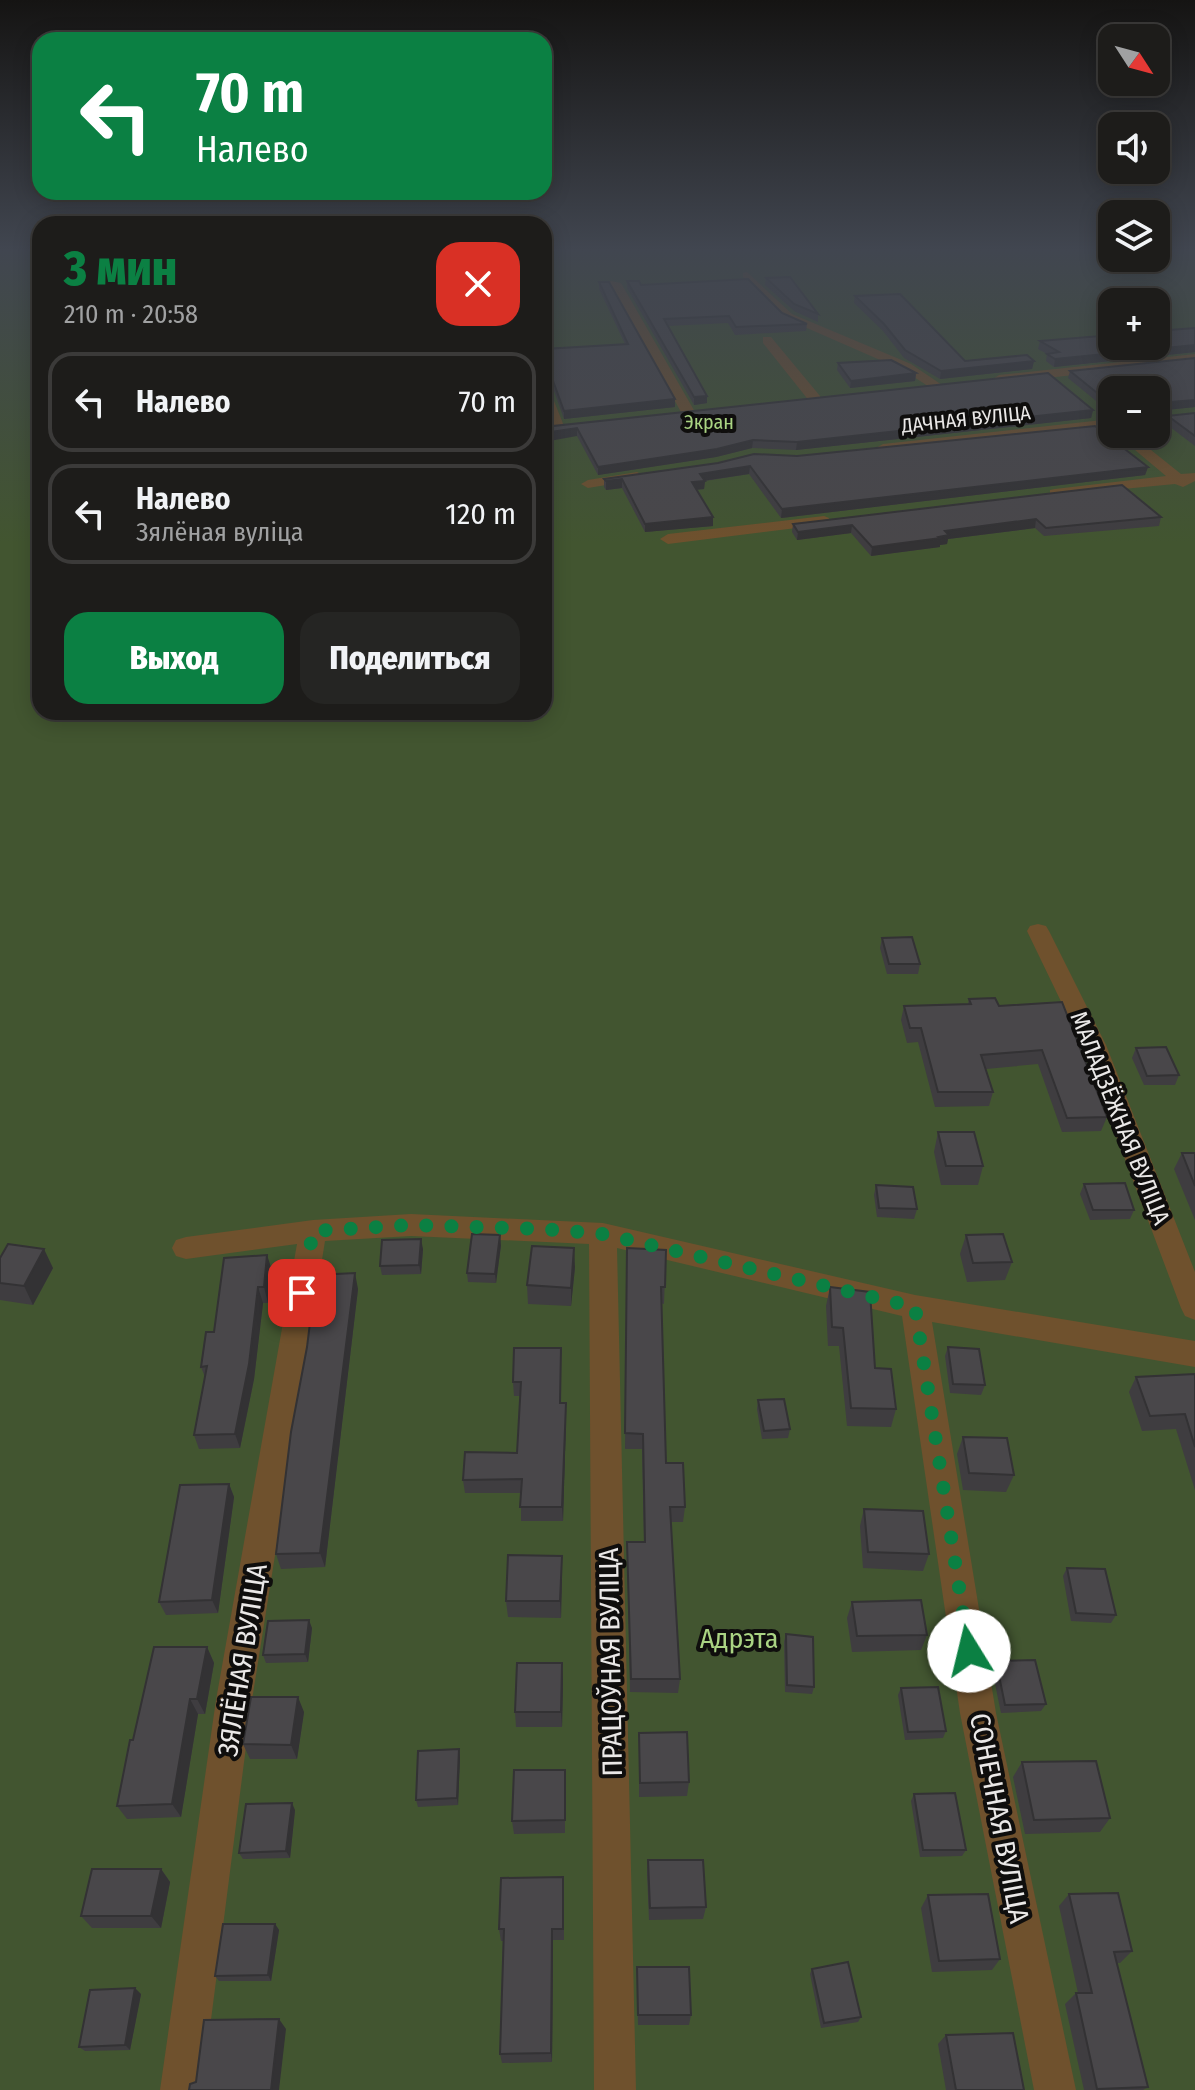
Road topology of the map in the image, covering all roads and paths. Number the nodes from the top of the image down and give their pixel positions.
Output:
1 (652, 349) edge
2 (774, 349) edge
3 (866, 349) edge
4 (1195, 358) edge
5 (1035, 363) edge
6 (1046, 373) junction
7 (983, 380) edge
8 (951, 384) edge
9 (936, 385) junction
10 (905, 389) edge
11 (1067, 390) edge
12 (830, 397) edge
13 (815, 399) junction
14 (799, 401) edge
15 (1088, 407) edge
16 (704, 410) edge
17 (688, 412) junction
18 (673, 414) edge
19 (1098, 414) edge
20 (1098, 425) edge
21 (1140, 448) edge
22 (874, 449) edge
23 (659, 473) edge
24 (1195, 477) edge
25 (1177, 479) junction
26 (588, 484) dead end
27 (1195, 493) edge
28 (1038, 495) edge
29 (838, 519) edge
30 (668, 539) dead end
31 (1038, 931) dead end
32 (313, 1231) junction
33 (603, 1234) junction
34 (186, 1248) dead end
35 (915, 1307) junction
36 (1195, 1308) edge
37 (1195, 1354) edge
38 (181, 2090) edge
39 (615, 2090) edge
40 (1055, 2090) edge

1 - 17 street
2 - 13 street
3 - 9 street
4 - 6 street
5 - 6 street
6 - 7 street
6 - 11 street
8 - 9 street
9 - 10 street
12 - 13 street
13 - 14 street
15 - 19 street
16 - 17 street
17 - 18 street
20 - 22 street, ДАЧНАЯ ВУЛІЦА
21 - 25 street
23 - 26 street
24 - 25 street
25 - 27 street
25 - 28 street
29 - 30 street
31 - 36 street, МАЛАДЗЁЖНАЯ ВУЛІЦА
32 - 33 street
32 - 34 street
32 - 38 street, ЗЯЛЁНАЯ ВУЛІЦА
33 - 35 street
33 - 39 street, ПРАЦОЎНАЯ ВУЛІЦА
35 - 37 street
35 - 40 street, СОНЕЧНАЯ ВУЛІЦА

